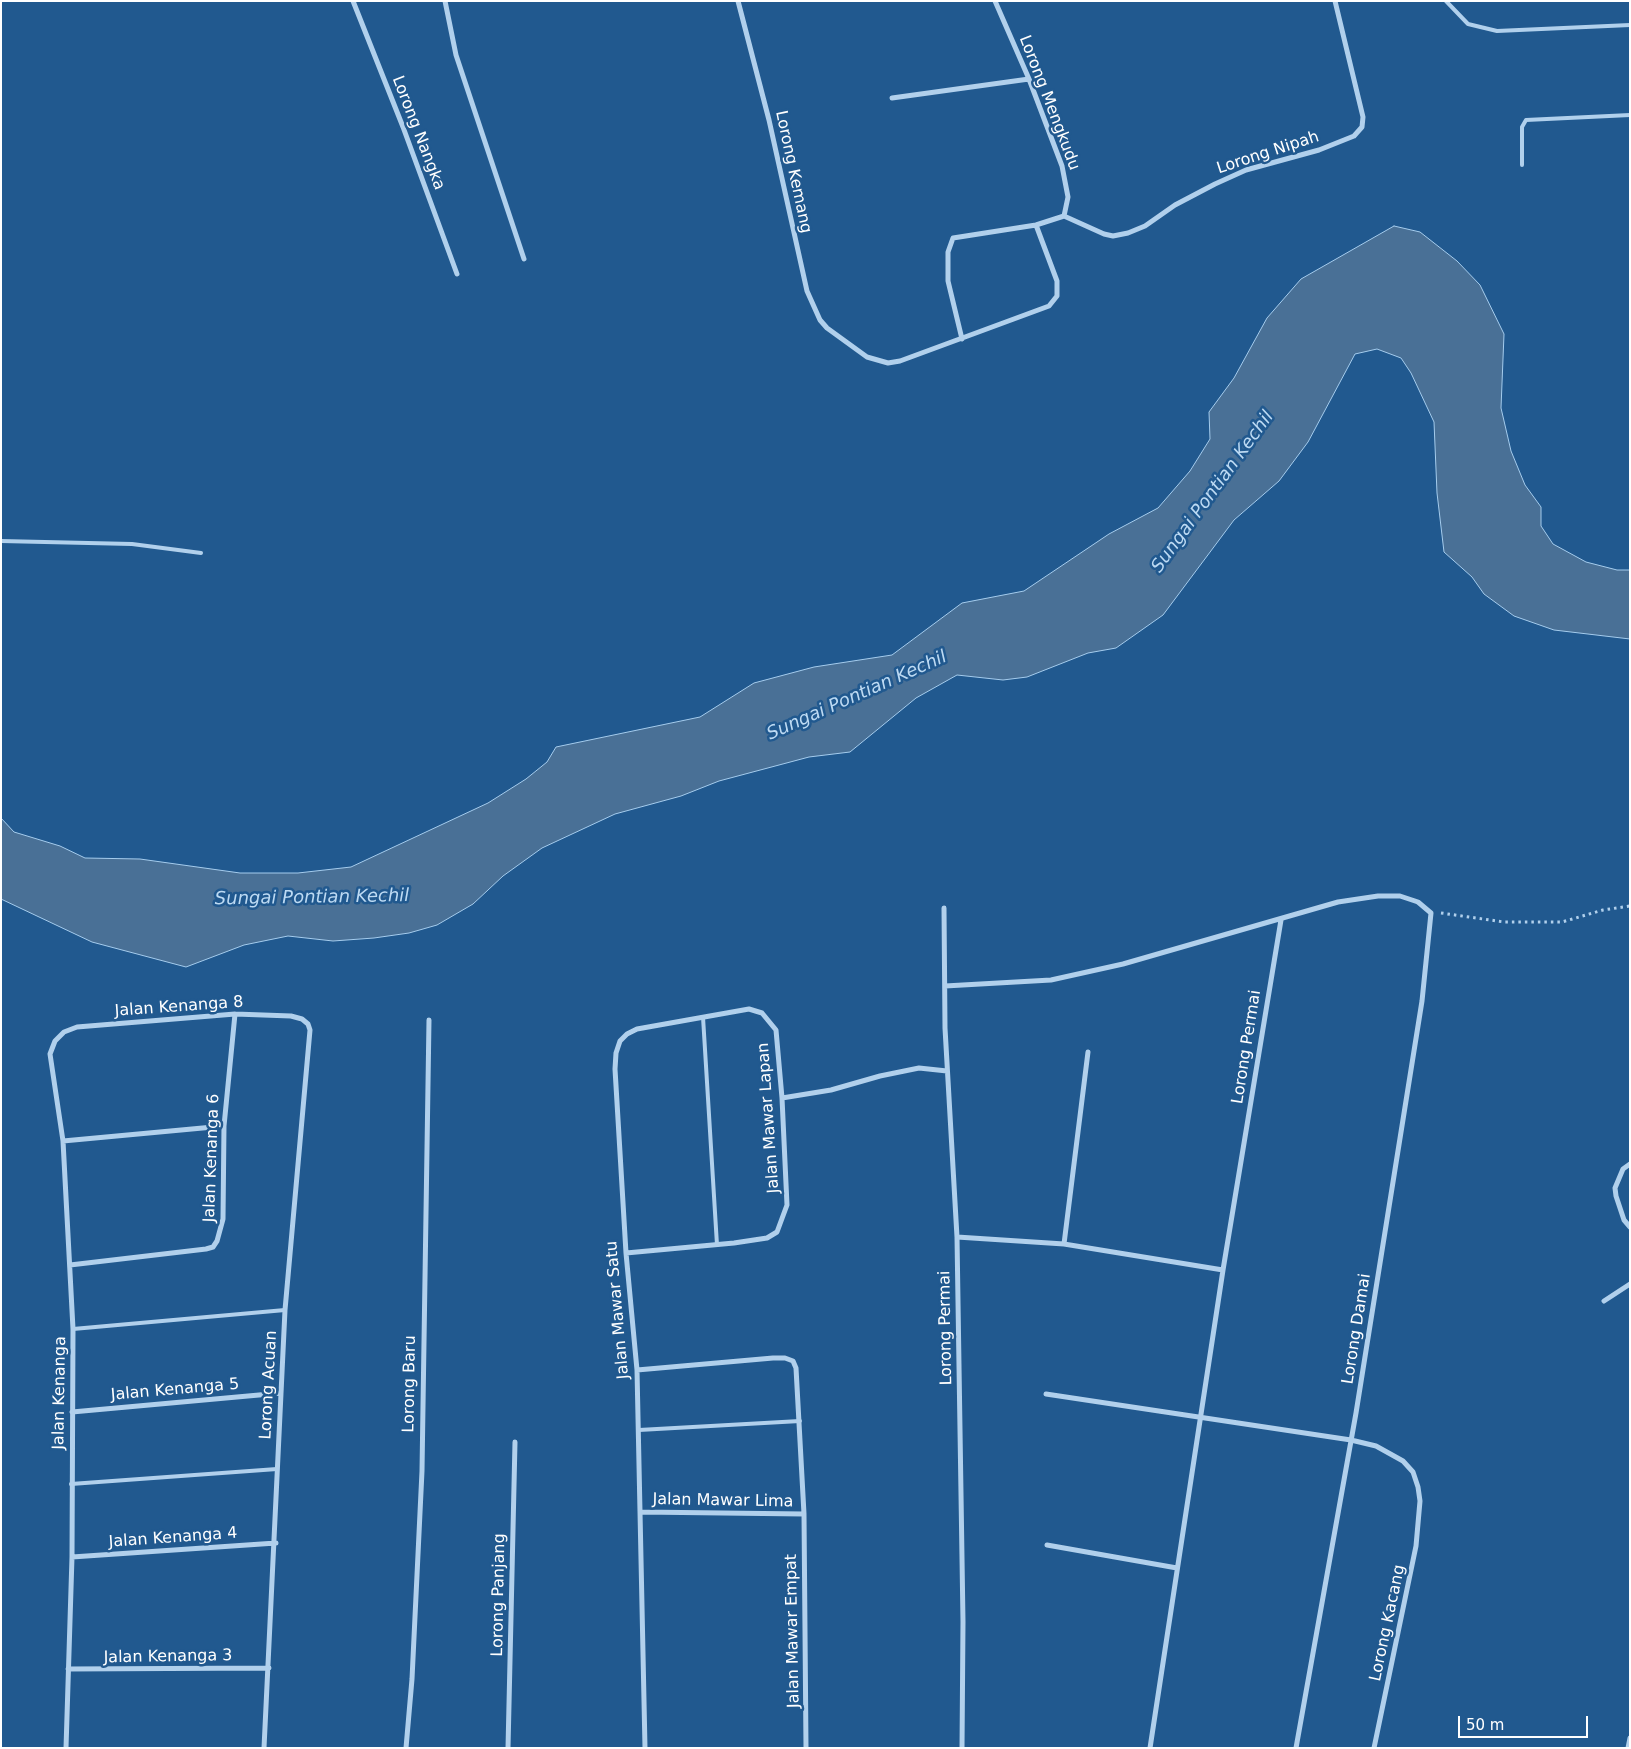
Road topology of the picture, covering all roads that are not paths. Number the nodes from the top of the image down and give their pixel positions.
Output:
1 (353, 1) edge
2 (444, 1) edge
3 (738, 1) edge
4 (995, 1) edge
5 (1335, 1) edge
6 (1446, 1) edge
7 (1630, 25) edge
8 (1028, 79) junction
9 (892, 98) dead end
10 (1630, 115) edge
11 (1522, 165) dead end
12 (1064, 216) junction
13 (1036, 225) junction
14 (524, 259) dead end
15 (456, 274) dead end
16 (962, 339) junction
17 (1, 541) edge
18 (201, 553) dead end
19 (944, 908) dead end
20 (1281, 920) junction
21 (945, 986) junction
22 (235, 1014) junction
23 (703, 1017) junction
24 (429, 1020) dead end
25 (308, 1024) joint
26 (776, 1030) joint
27 (55, 1041) joint
28 (1088, 1052) dead end
29 (947, 1071) junction
30 (782, 1098) junction
31 (224, 1126) junction
32 (63, 1141) junction
33 (1630, 1164) edge
34 (1630, 1227) edge
35 (956, 1237) junction
36 (1064, 1244) junction
37 (717, 1245) junction
38 (626, 1252) junction
39 (70, 1265) junction
40 (1223, 1270) junction
41 (1630, 1284) edge
42 (1604, 1301) dead end
43 (285, 1310) junction
44 (74, 1328) junction
45 (637, 1370) junction
46 (281, 1393) junction
47 (1046, 1394) dead end
48 (72, 1412) junction
49 (1200, 1416) junction
50 (800, 1422) junction
51 (639, 1430) junction
52 (1351, 1440) junction
53 (515, 1442) dead end
54 (277, 1469) junction
55 (71, 1484) junction
56 (641, 1512) junction
57 (804, 1514) junction
58 (276, 1543) junction
59 (1047, 1545) dead end
60 (72, 1557) junction
61 (1177, 1568) junction
62 (269, 1668) junction
63 (68, 1669) junction
64 (1630, 1738) edge
65 (66, 1748) edge
66 (264, 1748) edge
67 (406, 1748) edge
68 (508, 1748) edge
69 (645, 1748) edge
70 (806, 1748) edge
71 (962, 1748) edge
72 (1150, 1748) edge
73 (1296, 1748) edge
74 (1374, 1748) edge
75 (1628, 1748) edge

1 - 15 street, Lorong Nangka
2 - 14 street
3 - 16 street, Lorong Kemang
4 - 8 street, Lorong Mengkudu
5 - 12 street, Lorong Nipah
6 - 7 lane
8 - 9 street
8 - 12 street, Lorong Mengkudu
10 - 11 lane
12 - 13 street
13 - 16 street, Lorong Kemang
13 - 16 street
17 - 18 lane
19 - 21 street, Lorong Permai
20 - 21 street
20 - 40 street, Lorong Permai
20 - 52 street, Lorong Damai
21 - 29 street, Lorong Permai
22 - 25 street, Jalan Kenanga 8
22 - 27 street, Jalan Kenanga 8
22 - 31 street, Jalan Kenanga 6
23 - 26 street, Jalan Mawar Satu
23 - 37 lane
23 - 38 street, Jalan Mawar Satu
24 - 67 street, Lorong Baru
25 - 43 street, Lorong Acuan
26 - 30 street, Jalan Mawar Lapan
27 - 32 street, Jalan Kenanga
28 - 36 street
29 - 30 street
29 - 35 street, Lorong Permai
30 - 37 street, Jalan Mawar Lapan
31 - 32 street
31 - 39 street, Jalan Kenanga 6
32 - 39 street, Jalan Kenanga
33 - 34 street
35 - 36 street
35 - 71 street, Lorong Permai
36 - 40 street
37 - 38 street
38 - 45 street, Jalan Mawar Satu
39 - 44 street, Jalan Kenanga
40 - 49 street, Lorong Permai
41 - 42 street
43 - 44 lane
43 - 46 street, Lorong Acuan
44 - 48 street, Jalan Kenanga
45 - 50 street, Jalan Mawar Empat
45 - 51 street, Jalan Mawar Satu
46 - 48 street, Jalan Kenanga 5
46 - 54 street, Lorong Acuan
47 - 49 street, Lorong Kacang
48 - 55 street, Jalan Kenanga
49 - 52 street, Lorong Kacang
49 - 61 street
50 - 51 lane
50 - 57 street, Jalan Mawar Empat
51 - 56 street, Jalan Mawar Satu
52 - 73 street, Lorong Damai
52 - 74 street, Lorong Kacang
53 - 68 street, Lorong Panjang
54 - 55 lane
54 - 58 street, Lorong Acuan
55 - 60 street, Jalan Kenanga
56 - 57 street, Jalan Mawar Lima
56 - 69 street, Jalan Mawar Satu
57 - 70 street, Jalan Mawar Empat
58 - 60 street, Jalan Kenanga 4
58 - 62 street, Lorong Acuan
59 - 61 street
60 - 63 street, Jalan Kenanga
61 - 72 street
62 - 63 street, Jalan Kenanga 3
62 - 66 street, Lorong Acuan
63 - 65 street, Jalan Kenanga
64 - 75 street

